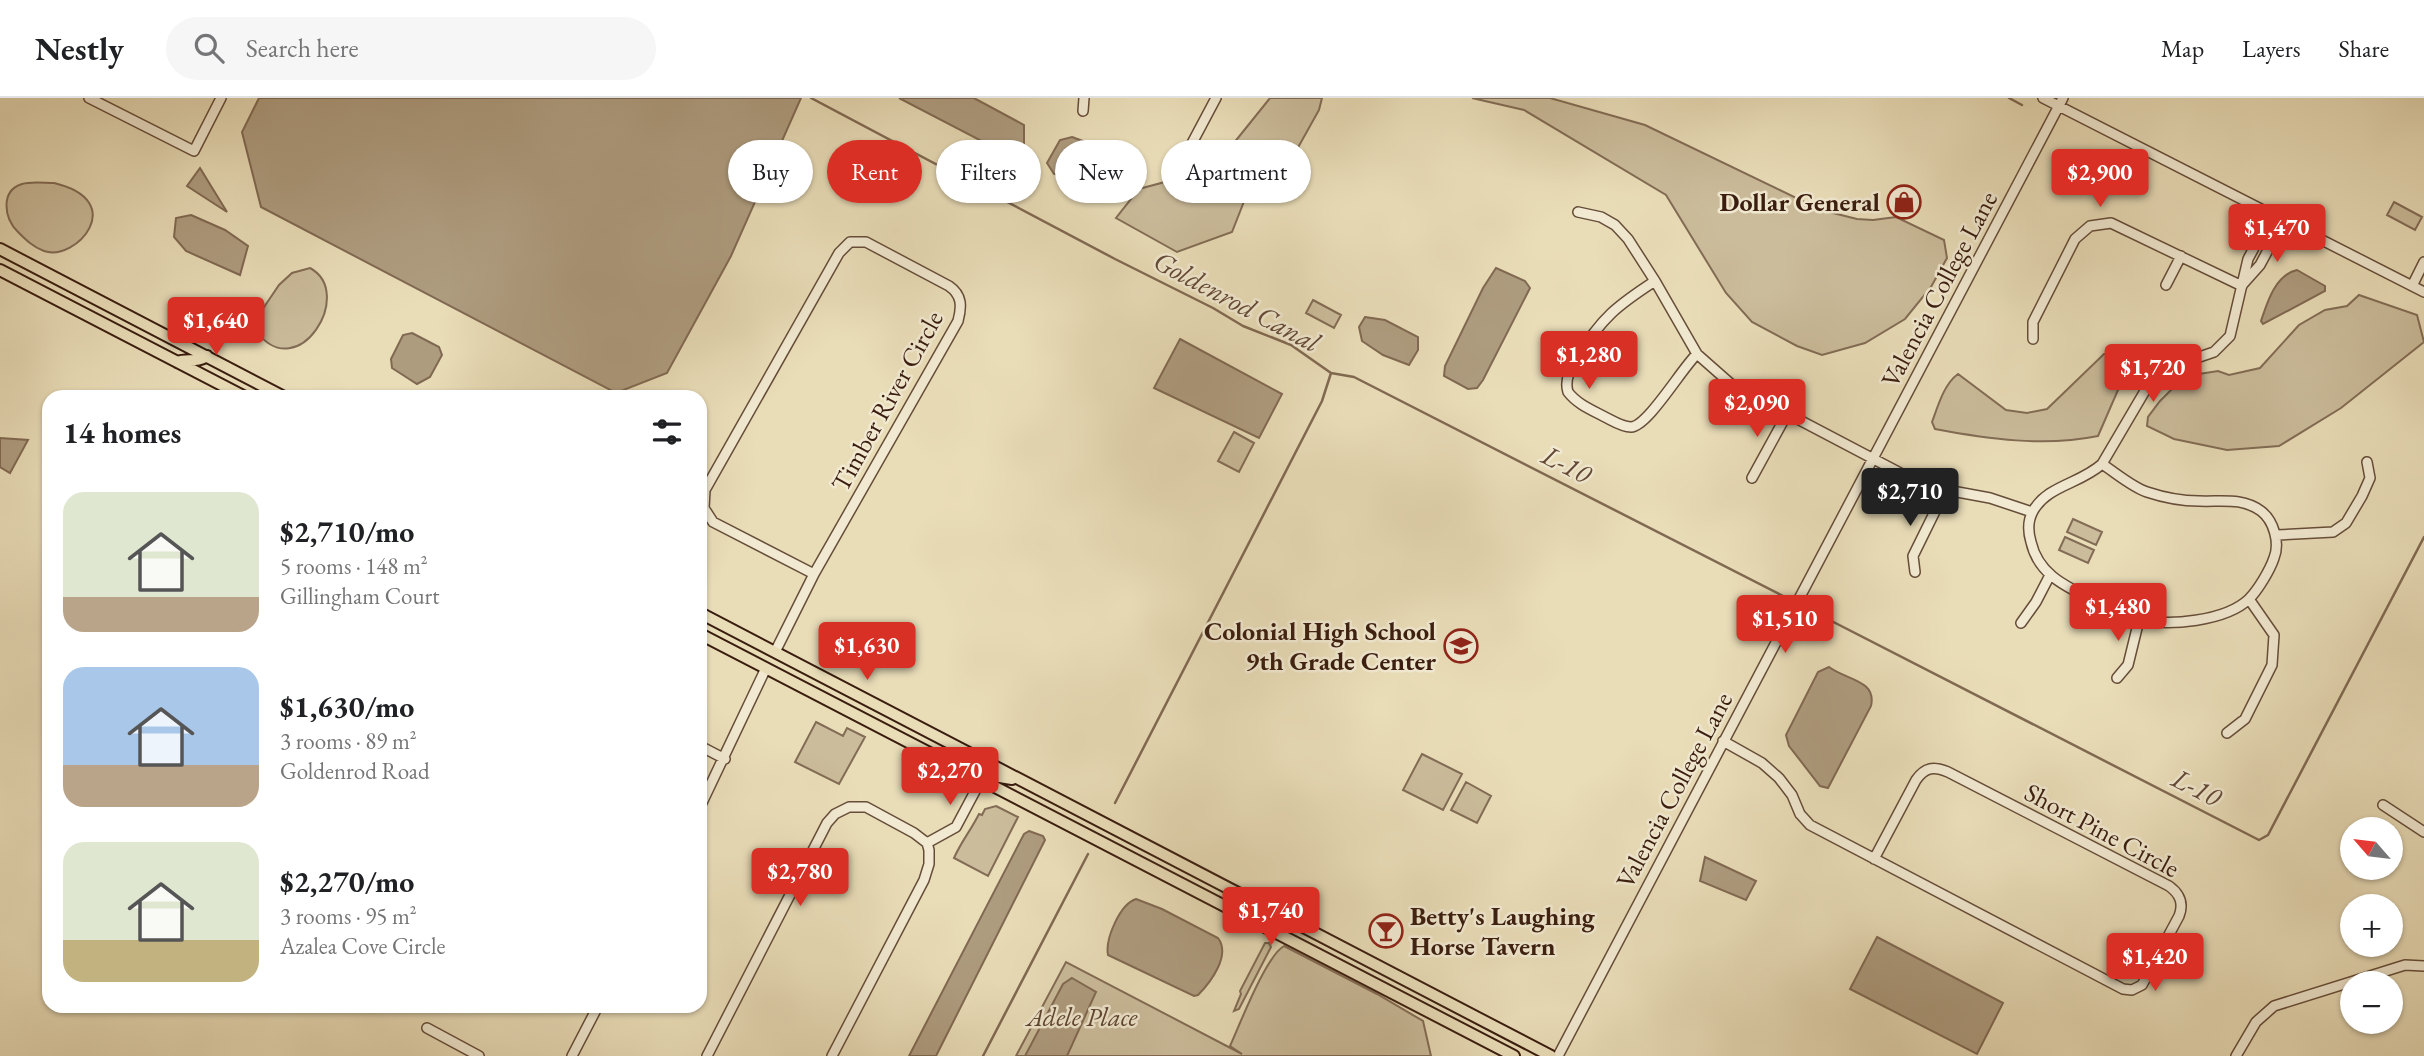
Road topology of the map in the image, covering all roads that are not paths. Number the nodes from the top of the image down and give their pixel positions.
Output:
1 (89, 98) edge
2 (221, 98) edge
3 (1084, 98) edge
4 (1216, 98) edge
5 (2043, 98) edge
6 (2060, 102) edge
7 (1083, 111) dead end
8 (1194, 140) edge
9 (1578, 212) dead end
10 (2271, 216) junction
11 (2283, 222) junction
12 (0, 249) edge
13 (2181, 256) junction
14 (2424, 262) edge
15 (0, 270) edge
16 (1656, 281) junction
17 (2166, 285) dead end
18 (2242, 286) junction
19 (2412, 286) junction
20 (2424, 292) edge
21 (2033, 339) dead end
22 (1697, 354) junction
23 (207, 356) junction
24 (177, 362) junction
25 (236, 372) junction
26 (209, 379) junction
27 (231, 390) edge
28 (271, 390) edge
29 (1787, 414) junction
30 (1873, 458) junction
31 (2367, 462) dead end
32 (2102, 464) junction
33 (1752, 478) dead end
34 (707, 486) edge
35 (1945, 491) junction
36 (2032, 512) junction
37 (707, 513) edge
38 (2277, 535) junction
39 (1915, 572) dead end
40 (814, 574) junction
41 (2050, 575) junction
42 (2249, 599) junction
43 (707, 616) edge
44 (2139, 620) junction
45 (2021, 623) dead end
46 (707, 638) edge
47 (775, 652) junction
48 (766, 668) junction
49 (2117, 678) dead end
50 (2227, 733) dead end
51 (1723, 741) junction
52 (707, 750) edge
53 (725, 759) junction
54 (989, 762) junction
55 (958, 768) junction
56 (1019, 778) junction
57 (981, 780) junction
58 (707, 794) edge
59 (2383, 805) dead end
60 (2424, 832) edge
61 (927, 843) junction
62 (1874, 859) junction
63 (1280, 913) junction
64 (1253, 920) junction
65 (2424, 966) edge
66 (594, 1013) edge
67 (427, 1028) dead end
68 (480, 1056) edge
69 (572, 1056) edge
70 (707, 1056) edge
71 (832, 1056) edge
72 (1514, 1056) edge
73 (1551, 1056) edge
74 (1558, 1056) edge
75 (2236, 1056) edge

1 - 2 street
3 - 7 street
4 - 8 street
5 - 6 street
6 - 10 street
6 - 30 street, Valencia College Lane
9 - 16 street
10 - 11 street
10 - 18 street
11 - 18 street
11 - 19 street
12 - 23 main road
13 - 17 street
13 - 18 street
13 - 21 street
14 - 19 street
15 - 24 main road
16 - 22 street
16 - 22 street
18 - 32 street
19 - 20 street
22 - 29 street
23 - 24 main road
23 - 25 main road
24 - 26 main road
25 - 26 main road
25 - 28 main road
26 - 27 main road
29 - 30 street
29 - 33 street
30 - 35 street
30 - 51 street, Valencia College Lane
31 - 38 street
32 - 36 street
32 - 38 street
34 - 40 street, Timber River Circle
35 - 36 street
35 - 39 street
36 - 41 street
37 - 40 street, Timber River Circle
38 - 42 street
40 - 47 street, Timber River Circle
41 - 44 street
41 - 45 street
42 - 44 street
42 - 50 street
43 - 47 main road
44 - 49 street
46 - 48 main road
47 - 54 main road
48 - 53 street
48 - 55 main road
51 - 62 street, Short Pine Circle
51 - 74 street, Valencia College Lane
52 - 53 street
53 - 58 street
54 - 55 main road
54 - 56 main road
55 - 57 main road
56 - 57 main road
56 - 63 main road
57 - 61 street
57 - 64 main road
59 - 60 street
61 - 70 street
61 - 71 street
62 - 62 street, Short Pine Circle
63 - 64 main road
63 - 73 main road
64 - 72 main road
65 - 75 street
66 - 69 street
67 - 68 street

